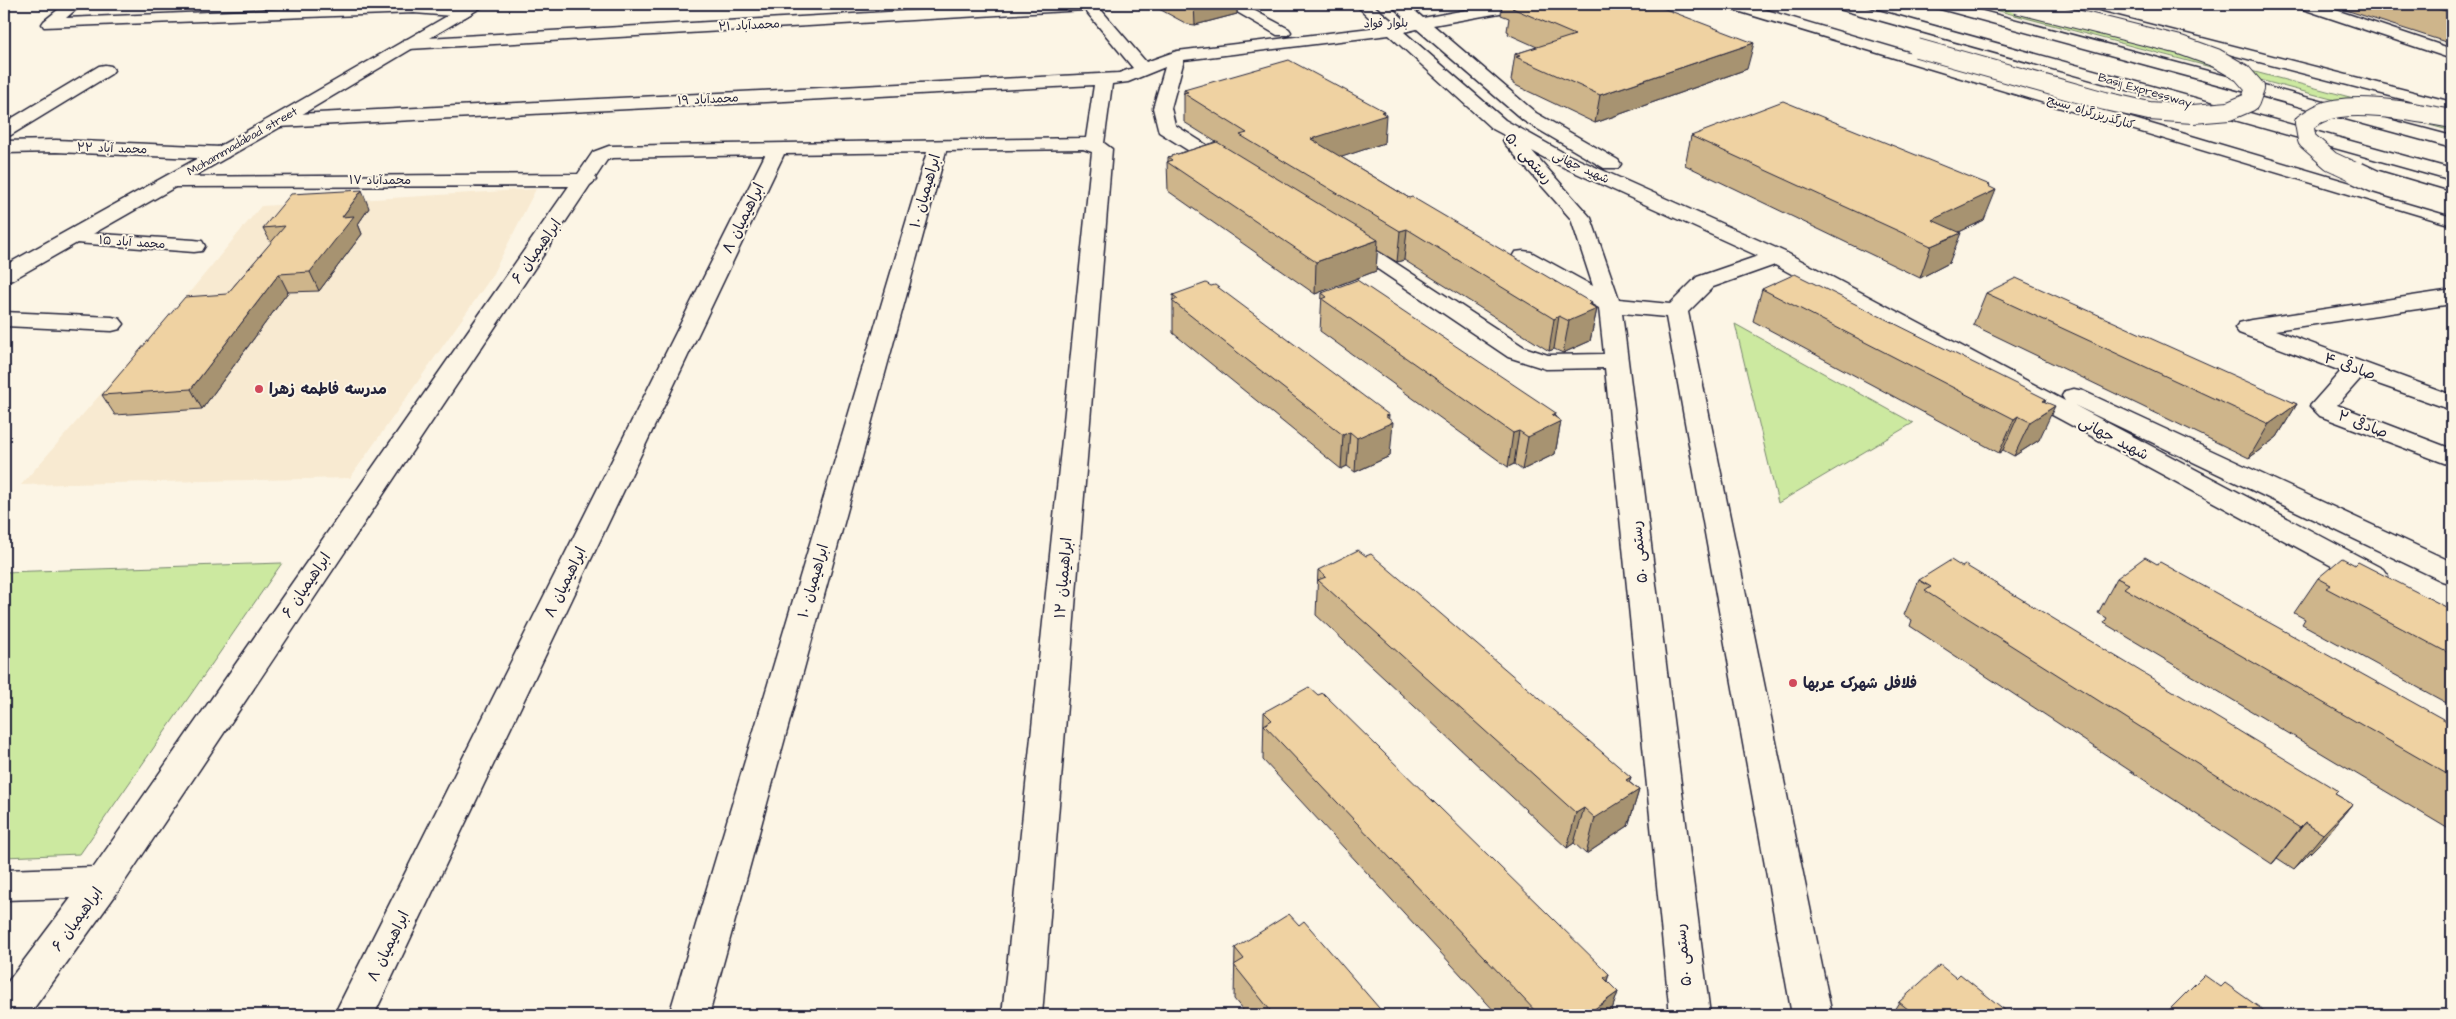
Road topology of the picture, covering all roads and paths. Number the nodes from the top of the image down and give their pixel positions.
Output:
1 (74, 4) edge
2 (1088, 4) edge
3 (1231, 4) edge
4 (1363, 4) edge
5 (1398, 4) edge
6 (1522, 4) edge
7 (1730, 4) edge
8 (1765, 4) edge
9 (1838, 4) edge
10 (1939, 4) edge
11 (2016, 4) edge
12 (2053, 4) edge
13 (2303, 4) edge
14 (414, 6) edge
15 (472, 8) edge
16 (1420, 23) junction
17 (1387, 26) junction
18 (1283, 32) junction
19 (409, 44) junction
20 (1173, 51) junction
21 (2452, 54) edge
22 (105, 70) dead end
23 (1137, 73) junction
24 (1104, 79) junction
25 (2452, 107) edge
26 (2452, 119) edge
27 (278, 121) junction
28 (1498, 124) junction
29 (4, 131) edge
30 (2452, 142) edge
31 (1094, 145) junction
32 (938, 146) junction
33 (4, 147) edge
34 (777, 150) junction
35 (221, 153) junction
36 (2452, 175) edge
37 (1248, 179) edge
38 (586, 180) junction
39 (173, 181) junction
40 (2452, 204) edge
41 (2452, 219) edge
42 (1329, 229) edge
43 (70, 238) junction
44 (194, 246) dead end
45 (1523, 257) dead end
46 (1777, 257) junction
47 (4, 275) edge
48 (2452, 298) edge
49 (2413, 304) junction
50 (1610, 305) junction
51 (1676, 311) junction
52 (2452, 317) edge
53 (4, 319) edge
54 (112, 324) dead end
55 (1618, 361) junction
56 (2356, 368) junction
57 (2452, 403) edge
58 (2452, 458) edge
59 (2452, 574) edge
60 (2391, 586) edge
61 (104, 882) junction
62 (4, 885) edge
63 (6, 1015) edge
64 (354, 1015) edge
65 (689, 1015) edge
66 (1022, 1015) edge
67 (1690, 1015) edge
68 (1812, 1015) edge

1 - 14 main road
2 - 19 main road, محمدآباد ۲۱
2 - 23 main road
3 - 18 main road
4 - 17 main road, شهید جهانی
5 - 16 main road, شهید جهانی
6 - 16 main road, بلوار فواد
7 - 41 main road, کنارگذربزرگراه بسیج
8 - 11 main road, bridge
9 - 36 main road, Basij Expressway
10 - 30 main road, Basij Expressway
12 - 25 main road
13 - 21 main road
14 - 15 main road
15 - 19 main road, Mohammadabad street
16 - 17 main road, بلوار فواد
16 - 46 main road, شهید جهانی
17 - 18 main road, بلوار فواد
17 - 20 main road, بلوار فواد
17 - 28 main road, شهید جهانی
18 - 20 main road, بلوار فواد
19 - 27 main road, Mohammadabad street
20 - 23 main road, محمدآباد ۱۹
20 - 37 main road
22 - 29 main road
23 - 24 main road, محمدآباد ۱۹
24 - 27 main road, محمدآباد ۱۹
24 - 31 main road
26 - 40 main road, bridge
27 - 35 main road, Mohammadabad street
28 - 46 main road, شهید جهانی
28 - 50 main road, رستمی ۵۰
31 - 32 main road
31 - 66 main road, ابراهیمیان ۱۲
32 - 34 main road
32 - 65 main road, ابراهیمیان ۱۰
33 - 35 main road, محمد آباد ۲۲
34 - 38 main road, ابراهیمیان ۶
34 - 64 main road, ابراهیمیان ۸
35 - 39 main road, Mohammadabad street
38 - 39 main road, محمدآباد ۱۷
38 - 61 main road, ابراهیمیان ۶
39 - 43 main road, Mohammadabad street
42 - 55 main road
43 - 44 main road, محمد آباد ۱۵
43 - 47 main road, Mohammadabad street
45 - 50 main road
46 - 51 main road
46 - 59 main road, شهید جهانی
46 - 60 main road, شهید جهانی
48 - 49 main road
49 - 52 main road
49 - 56 main road, صادقی ۴
50 - 51 main road
50 - 55 main road, رستمی ۵۰
51 - 68 main road
53 - 54 main road
55 - 67 main road, رستمی ۵۰
56 - 57 main road, صادقی ۴
56 - 58 main road, صادقی ۲
61 - 62 main road
61 - 63 main road, ابراهیمیان ۶

